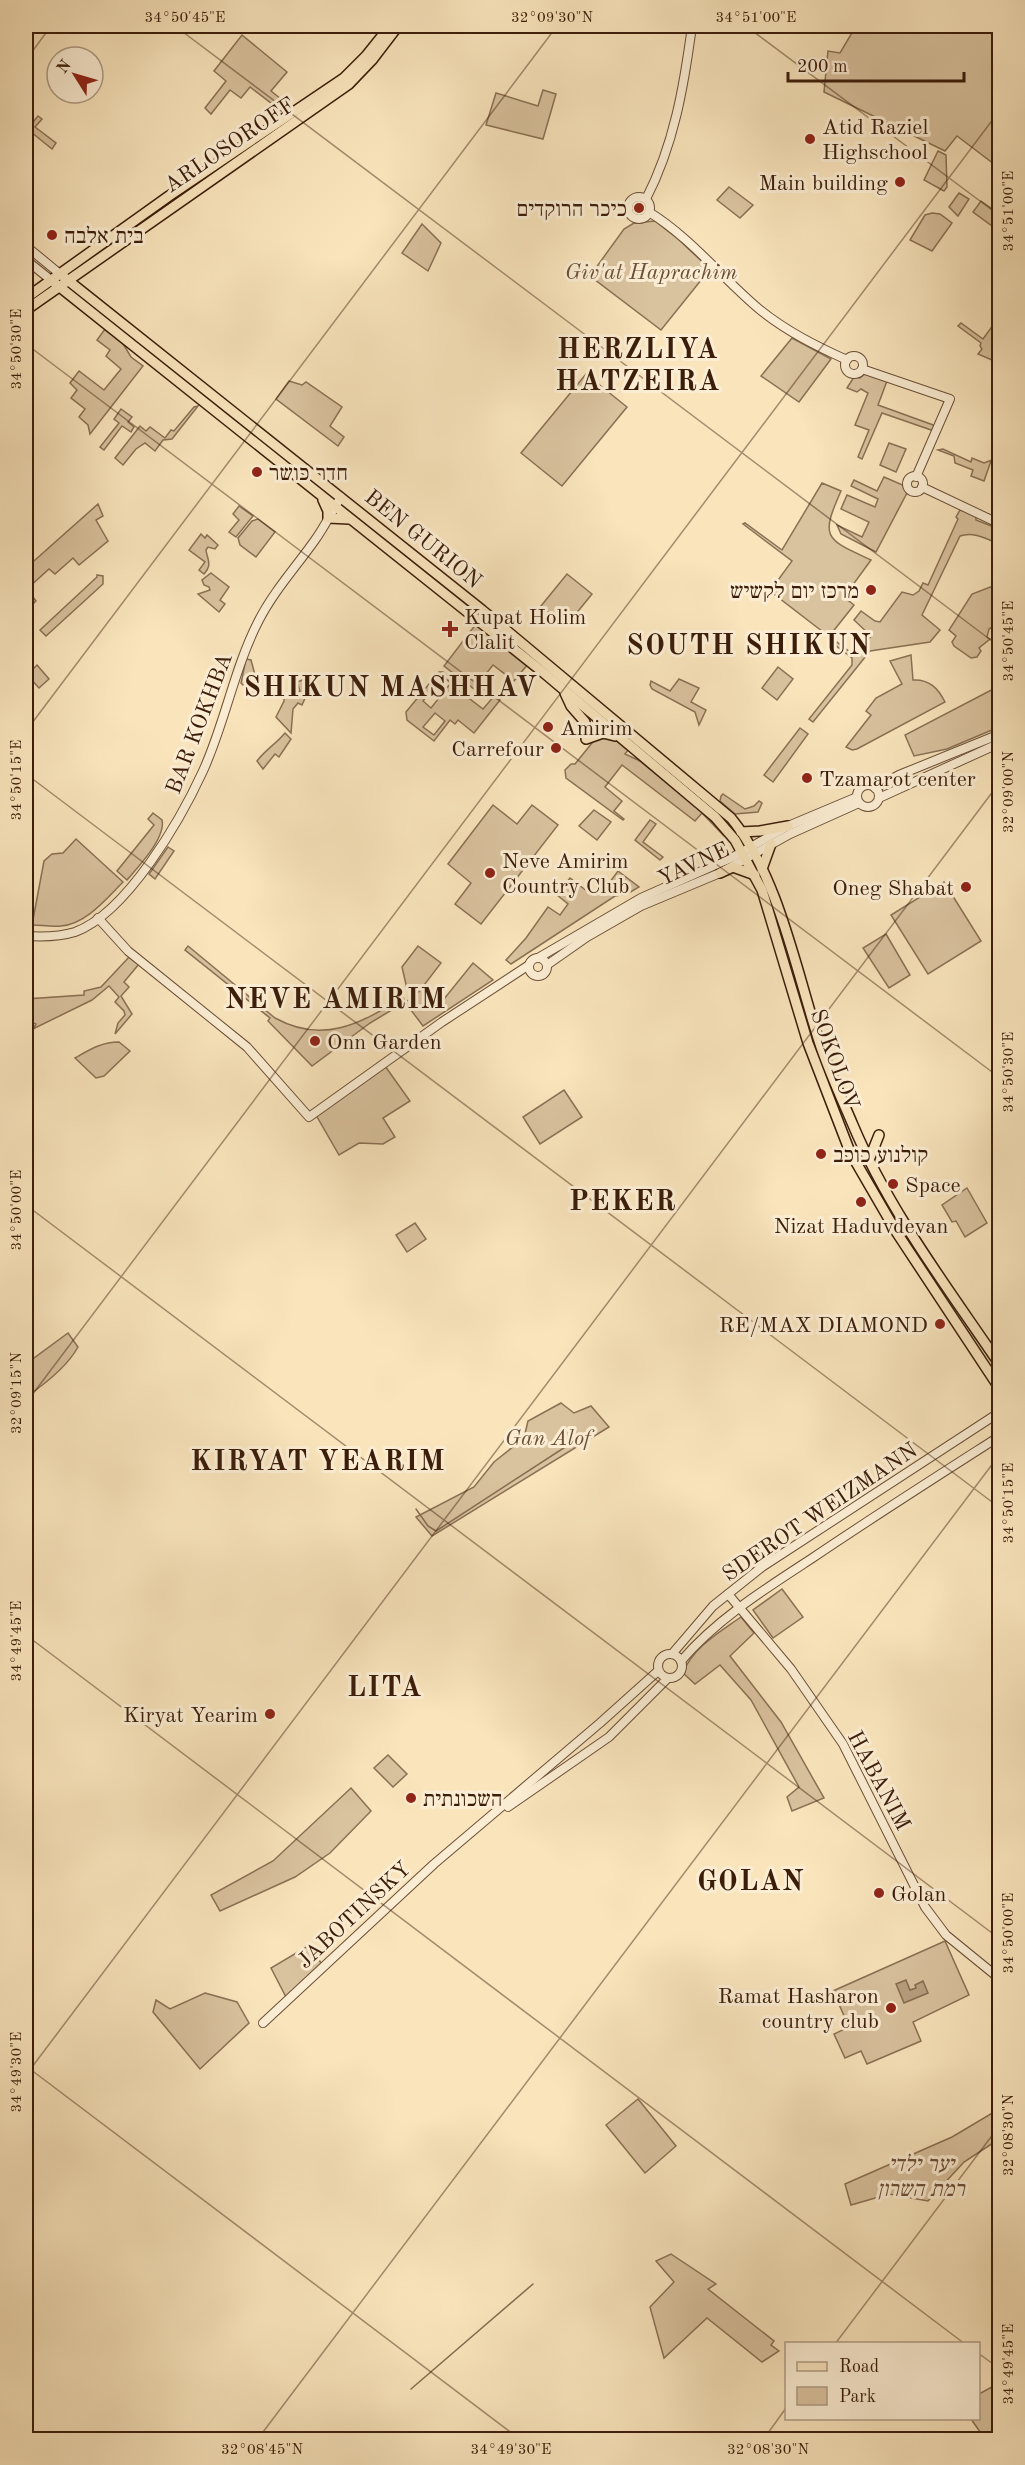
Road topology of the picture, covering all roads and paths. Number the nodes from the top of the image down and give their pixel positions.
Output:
1 (390, 26) edge
2 (398, 26) edge
3 (692, 26) edge
4 (646, 199) junction
5 (649, 212) junction
6 (26, 246) edge
7 (26, 261) edge
8 (64, 277) junction
9 (39, 280) joint
10 (55, 283) junction
11 (29, 295) edge
12 (26, 310) edge
13 (916, 477) junction
14 (922, 487) junction
15 (320, 495) junction
16 (341, 497) junction
17 (335, 507) junction
18 (328, 518) junction
19 (350, 519) junction
20 (999, 524) edge
21 (563, 688) junction
22 (585, 727) dead end
23 (999, 734) edge
24 (586, 739) dead end
25 (623, 740) junction
26 (999, 743) edge
27 (875, 788) junction
28 (879, 798) junction
29 (858, 800) junction
30 (788, 826) junction
31 (741, 832) junction
32 (771, 844) junction
33 (745, 854) junction
34 (759, 872) junction
35 (720, 873) junction
36 (98, 918) junction
37 (26, 936) edge
38 (538, 958) junction
39 (529, 965) junction
40 (547, 965) junction
41 (511, 976) junction
42 (533, 976) junction
43 (879, 1135) dead end
44 (869, 1160) junction
45 (999, 1365) edge
46 (999, 1389) edge
47 (999, 1412) edge
48 (999, 1436) edge
49 (728, 1594) junction
50 (742, 1608) junction
51 (672, 1654) junction
52 (681, 1661) junction
53 (658, 1671) junction
54 (667, 1679) junction
55 (470, 1834) junction
56 (999, 1979) edge
57 (263, 2023) dead end

1 - 8 main road, ARLOSOROFF
2 - 8 main road, ARLOSOROFF
3 - 4 street
4 - 5 street
4 - 5 street
5 - 13 street
6 - 8 street, BEN GURION
7 - 9 street, BEN GURION
7 - 10 street, BEN GURION
8 - 10 main road
8 - 16 main road, BEN GURION
9 - 11 main road
10 - 11 main road
10 - 12 main road
10 - 15 main road, BEN GURION
13 - 14 street
13 - 14 street
14 - 20 street
15 - 17 main road, BEN GURION
15 - 18 main road
16 - 17 street, BAR KOKHBA
16 - 31 main road, BEN GURION
17 - 18 street, BAR KOKHBA
17 - 19 main road, BEN GURION
18 - 19 main road
18 - 36 street, BAR KOKHBA
19 - 21 main road, BEN GURION
21 - 22 main road
21 - 25 main road, BEN GURION
23 - 27 street
24 - 25 main road
25 - 33 main road, BEN GURION
26 - 28 street
27 - 28 street
27 - 29 street
28 - 29 street
29 - 30 street
29 - 32 street, YAVNE
30 - 31 main road
30 - 33 street
31 - 33 main road, BEN GURION
32 - 33 street, YAVNE
32 - 34 main road
33 - 34 main road, SOKOLOV
33 - 35 street, YAVNE
33 - 38 street
34 - 35 main road
34 - 44 main road, SOKOLOV
34 - 46 main road, SOKOLOV
35 - 40 street, YAVNE
36 - 37 street, BAR KOKHBA
36 - 41 street
38 - 39 street
38 - 40 street
39 - 41 street
39 - 42 street
40 - 42 street
41 - 42 street
43 - 44 main road
44 - 45 main road, SOKOLOV
47 - 49 street, SDEROT WEIZMANN
48 - 50 street, SDEROT WEIZMANN
49 - 50 street, HABANIM
49 - 51 street, SDEROT WEIZMANN
50 - 52 street, SDEROT WEIZMANN
50 - 56 street, HABANIM
51 - 52 street
51 - 53 street
52 - 54 street
53 - 54 street
53 - 55 street, JABOTINSKY
54 - 55 street, JABOTINSKY
55 - 57 street, JABOTINSKY

